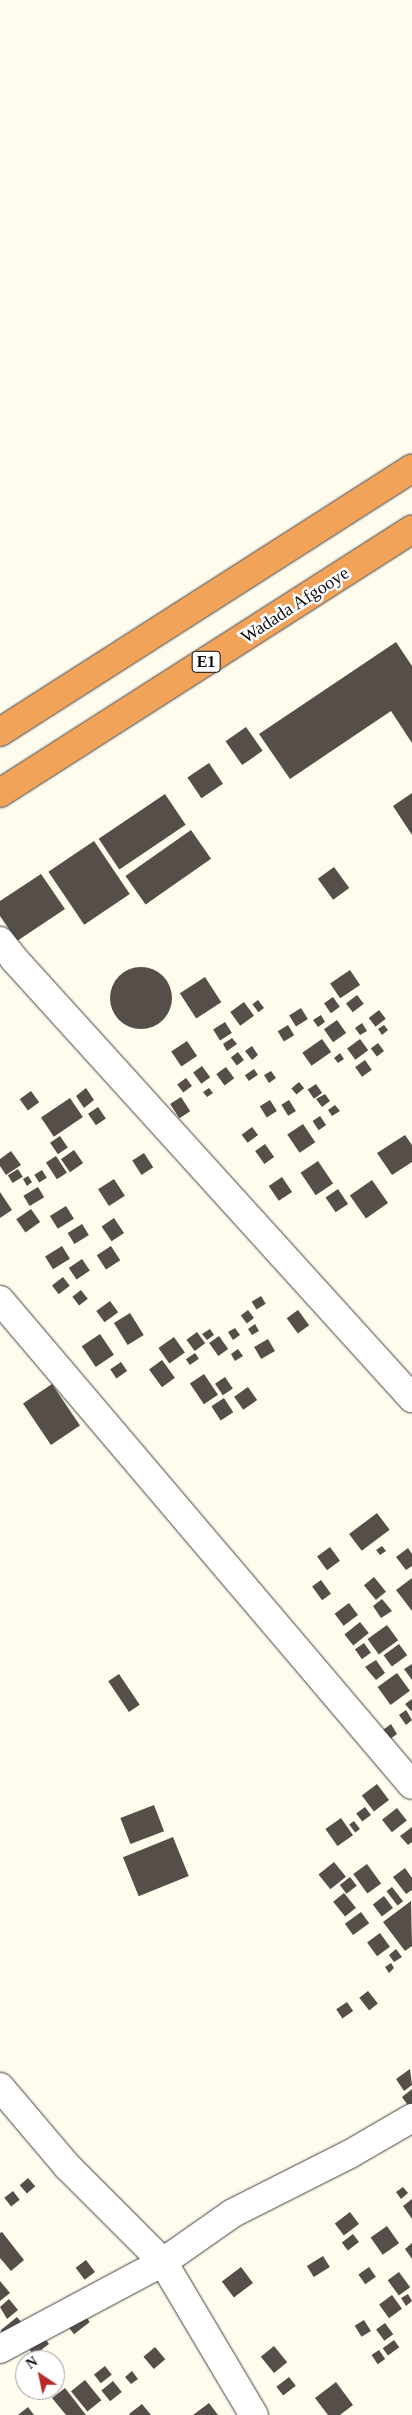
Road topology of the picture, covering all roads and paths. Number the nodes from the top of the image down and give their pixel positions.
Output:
1 (412, 469) edge
2 (412, 530) edge
3 (0, 732) edge
4 (0, 793) edge
5 (0, 941) edge
6 (0, 1300) edge
7 (412, 1398) edge
8 (412, 1785) edge
9 (0, 2087) edge
10 (412, 2118) edge
11 (163, 2262) junction
12 (0, 2349) edge
13 (254, 2415) edge

1 - 3 highway
2 - 4 highway, Wadada Afgooye / E1
5 - 7 street
6 - 8 street
9 - 11 street
10 - 11 street
11 - 12 street
11 - 13 street

